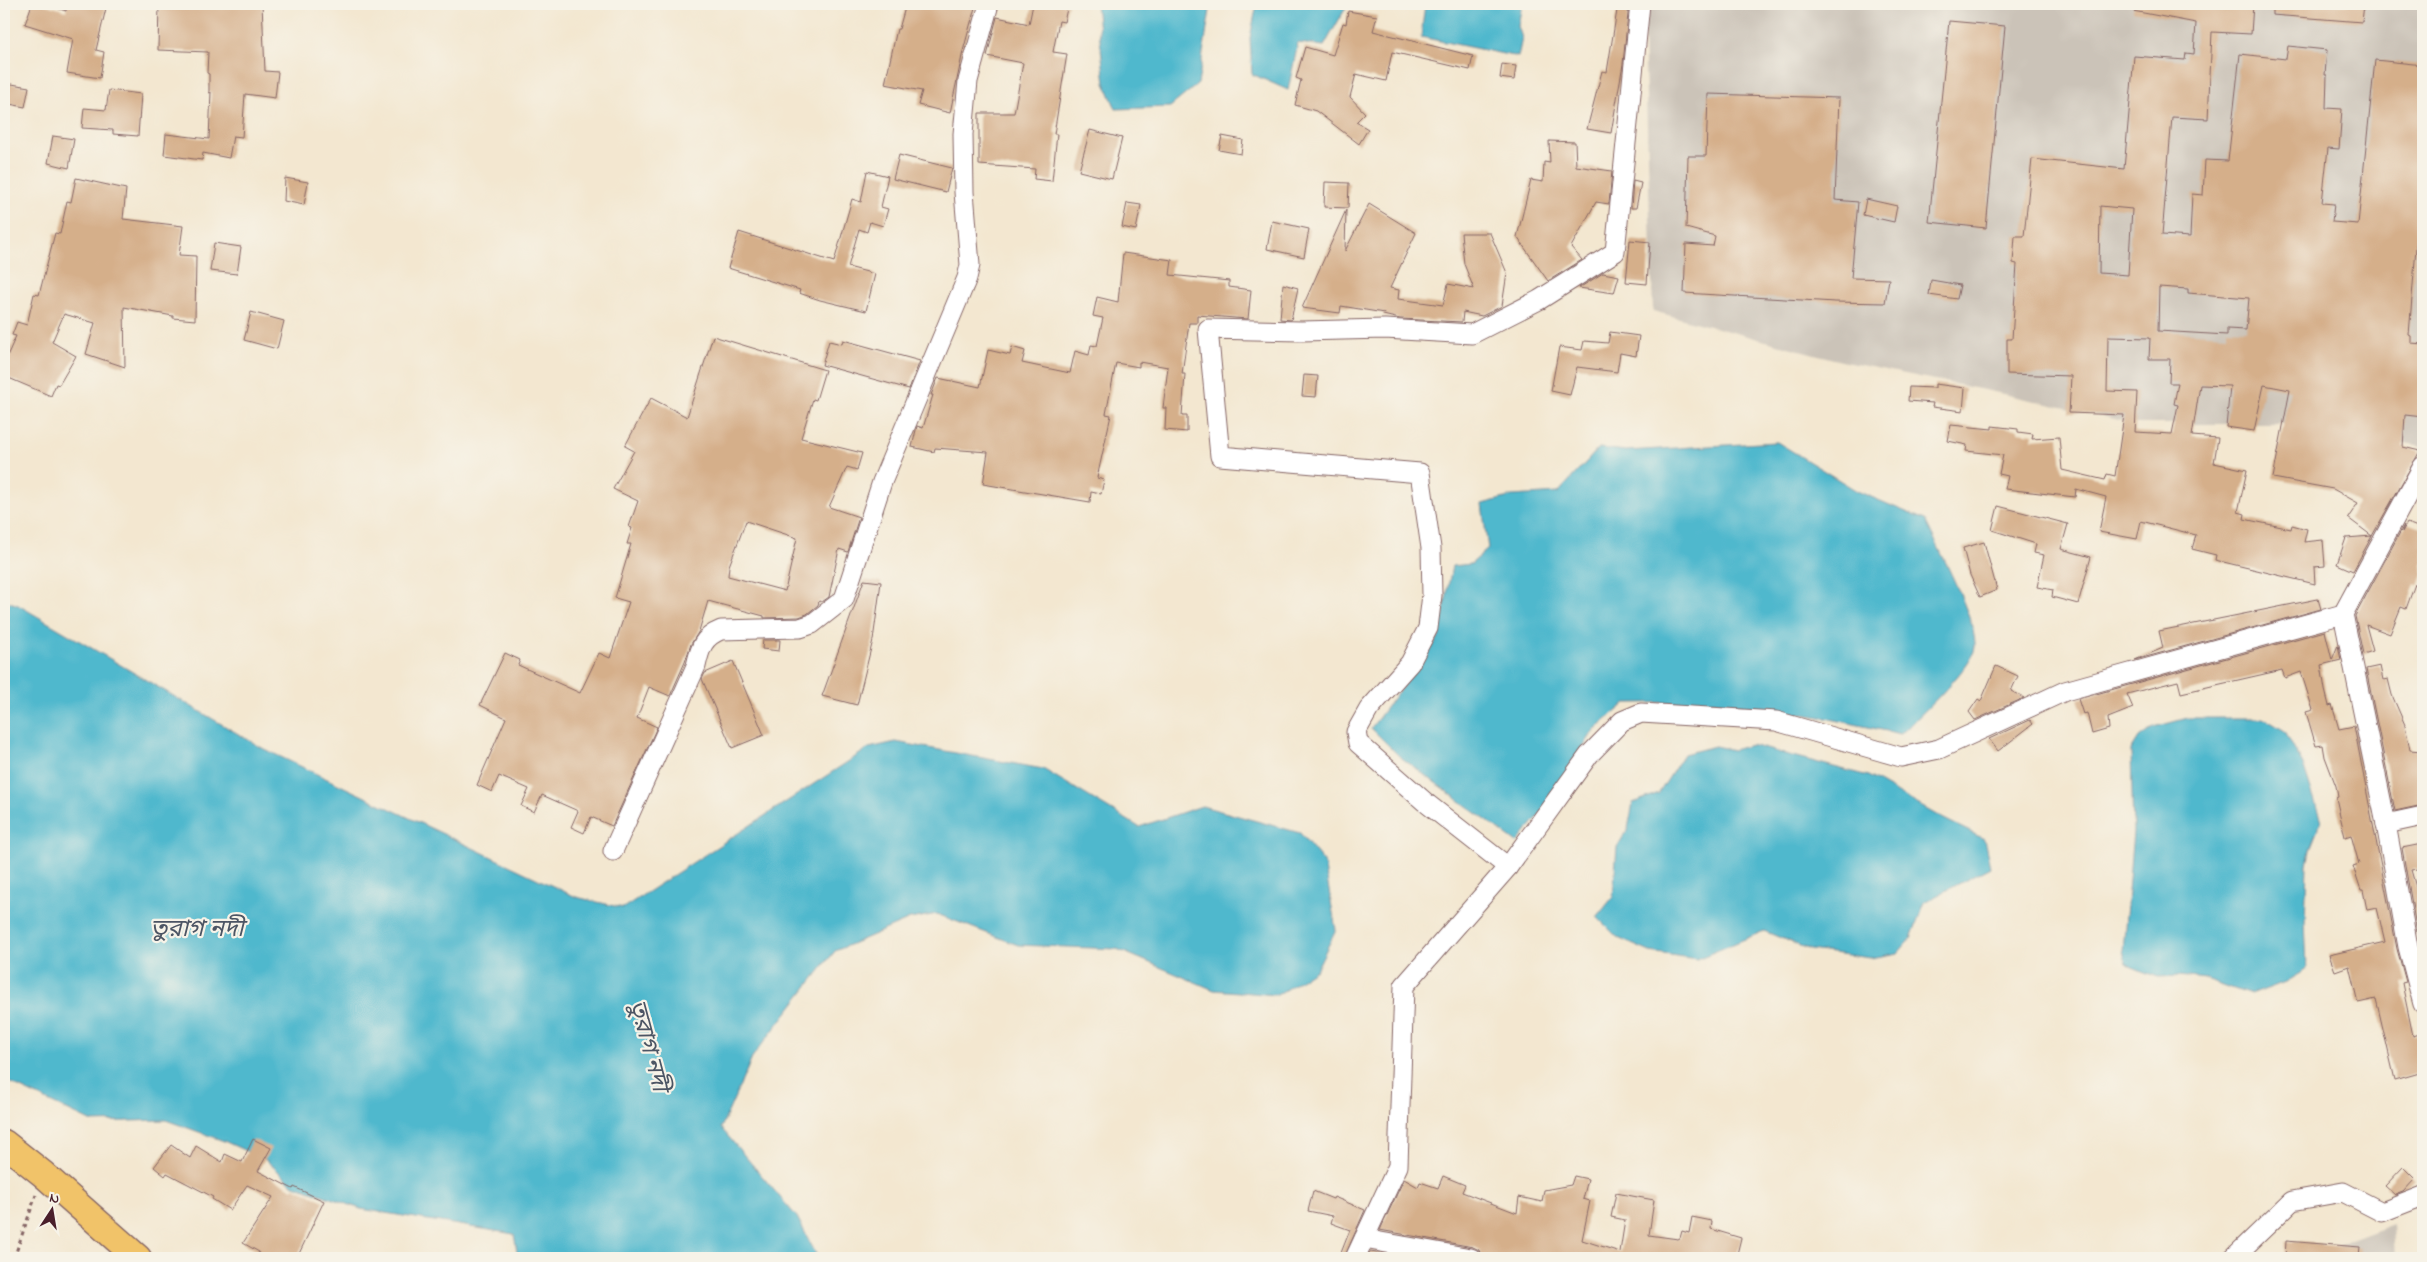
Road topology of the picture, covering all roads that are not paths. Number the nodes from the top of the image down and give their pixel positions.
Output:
1 (989, 4) edge
2 (1640, 4) edge
3 (2423, 466) edge
4 (2343, 614) junction
5 (2423, 816) edge
6 (2386, 824) junction
7 (613, 851) dead end
8 (1508, 868) junction
9 (2423, 1004) edge
10 (4, 1143) edge
11 (2423, 1196) edge
12 (1364, 1239) junction
13 (138, 1258) edge
14 (1355, 1258) edge
15 (1470, 1258) edge
16 (2233, 1258) edge

1 - 7 street
2 - 8 street
3 - 4 street
4 - 6 street
4 - 8 street
5 - 6 street
6 - 9 street
8 - 12 street
10 - 13 highway
11 - 16 street
12 - 14 street
12 - 15 street

